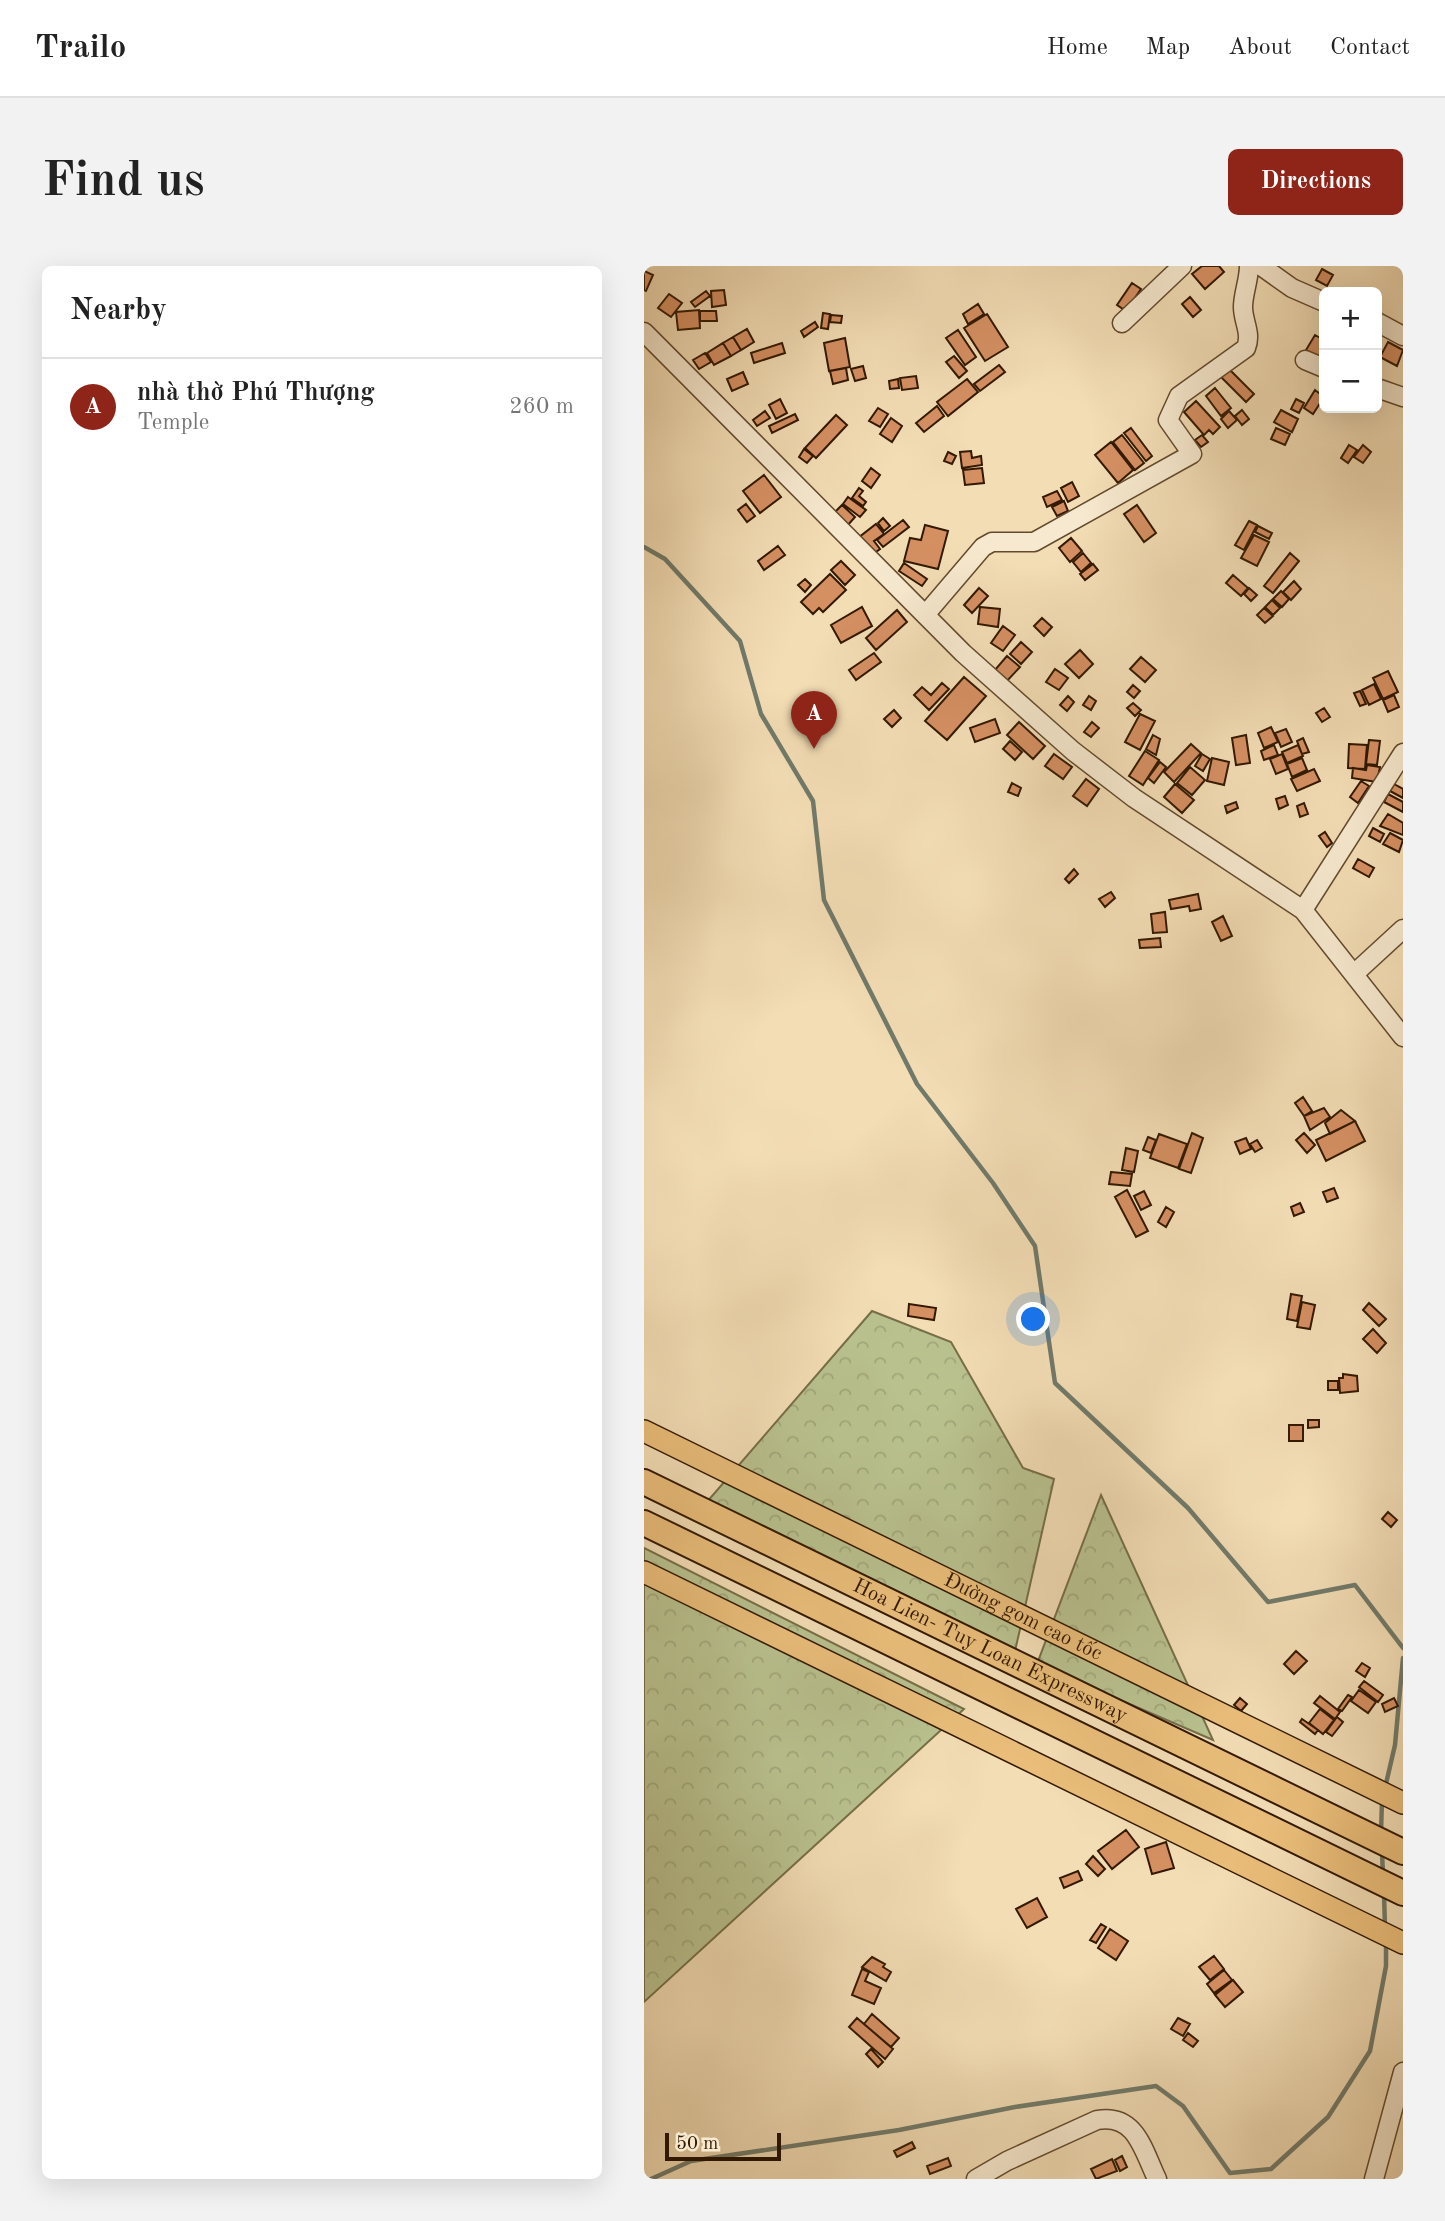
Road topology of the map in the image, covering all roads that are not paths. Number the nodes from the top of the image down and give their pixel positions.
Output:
1 (1182, 266) edge
2 (1249, 266) edge
3 (1261, 266) edge
4 (1319, 300) edge
5 (1122, 323) dead end
6 (1382, 325) edge
7 (644, 332) edge
8 (1403, 336) edge
9 (1305, 360) dead end
10 (1319, 366) edge
11 (1382, 389) edge
12 (1403, 397) edge
13 (925, 615) junction
14 (1403, 753) edge
15 (1303, 910) junction
16 (1403, 929) edge
17 (1354, 974) junction
18 (1403, 1037) edge
19 (644, 1431) edge
20 (644, 1482) edge
21 (644, 1523) edge
22 (644, 1572) edge
23 (1403, 1803) edge
24 (1403, 1852) edge
25 (1403, 1894) edge
26 (1403, 1943) edge
27 (1403, 2072) edge
28 (976, 2179) edge
29 (1157, 2179) edge
30 (1374, 2179) edge

1 - 5 street
2 - 13 street
3 - 4 street
6 - 8 street
7 - 13 street
9 - 10 street
11 - 12 street
13 - 15 street
14 - 15 street
15 - 17 street
16 - 17 street
17 - 18 street
19 - 23 main road, Đường gom cao tốc
20 - 24 highway, Hoa Lien- Tuy Loan Expressway
21 - 25 highway, Hoa Lien- Tuy Loan Expressway
22 - 26 main road
27 - 30 street
28 - 29 street

